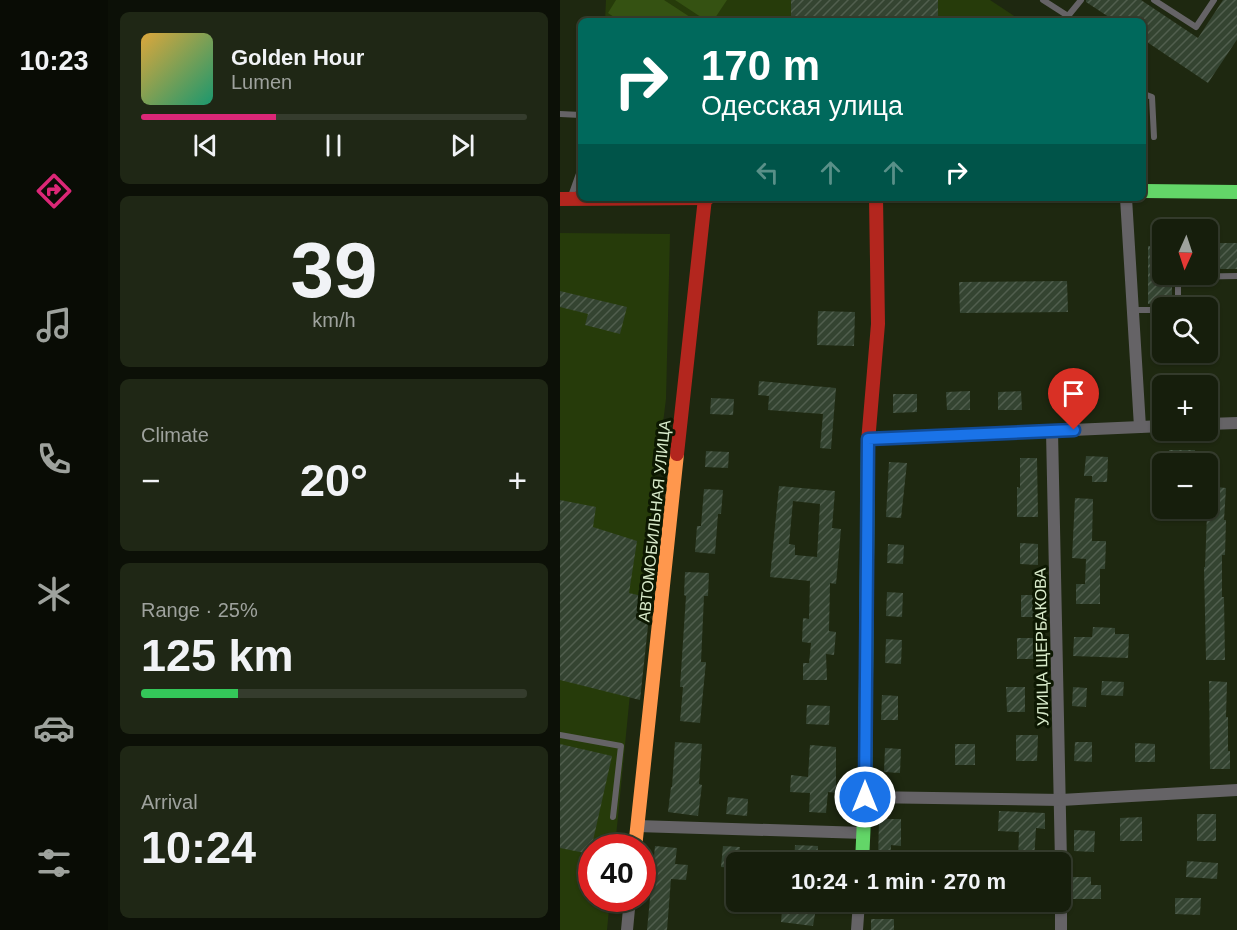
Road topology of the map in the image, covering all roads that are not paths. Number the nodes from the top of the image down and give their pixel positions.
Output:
1 (1043, 0) edge
2 (1081, 0) edge
3 (1154, 0) edge
4 (1214, 0) edge
5 (1146, 95) edge
6 (560, 114) edge
7 (578, 115) edge
8 (1154, 137) dead end
9 (578, 174) edge
10 (1146, 191) edge
11 (1238, 192) edge
12 (565, 199) edge
13 (706, 201) edge
14 (876, 201) edge
15 (1126, 201) edge
16 (1238, 276) edge
17 (1178, 297) edge
18 (1133, 310) junction
19 (1152, 310) edge
20 (1238, 423) edge
21 (1218, 424) edge
22 (1152, 427) edge
23 (1140, 428) junction
24 (1052, 431) junction
25 (868, 439) junction
26 (560, 735) edge
27 (1238, 790) edge
28 (865, 797) junction
29 (1061, 800) junction
30 (613, 817) dead end
31 (637, 826) junction
32 (864, 833) junction
33 (636, 834) edge
34 (863, 852) edge
35 (1061, 852) edge
36 (629, 912) edge
37 (858, 912) edge
38 (1061, 912) edge
39 (627, 930) edge
40 (857, 930) edge
41 (1061, 930) edge

1 - 2 lane
3 - 4 lane
5 - 8 lane
6 - 7 lane
9 - 12 lane
10 - 11 street
13 - 31 street, АВТОМОБИЛЬНАЯ УЛИЦА
14 - 25 street
15 - 18 street
16 - 17 lane
18 - 19 lane
18 - 23 street
20 - 21 street
22 - 23 street
23 - 24 street
24 - 25 street
24 - 29 street, УЛИЦА ЩЕРБАКОВА
25 - 28 street
26 - 30 lane
27 - 29 street
28 - 29 street
28 - 32 street
29 - 35 street, УЛИЦА ЩЕРБАКОВА
31 - 32 street
31 - 33 street, АВТОМОБИЛЬНАЯ УЛИЦА
32 - 34 street
36 - 39 street
37 - 40 street
38 - 41 street

